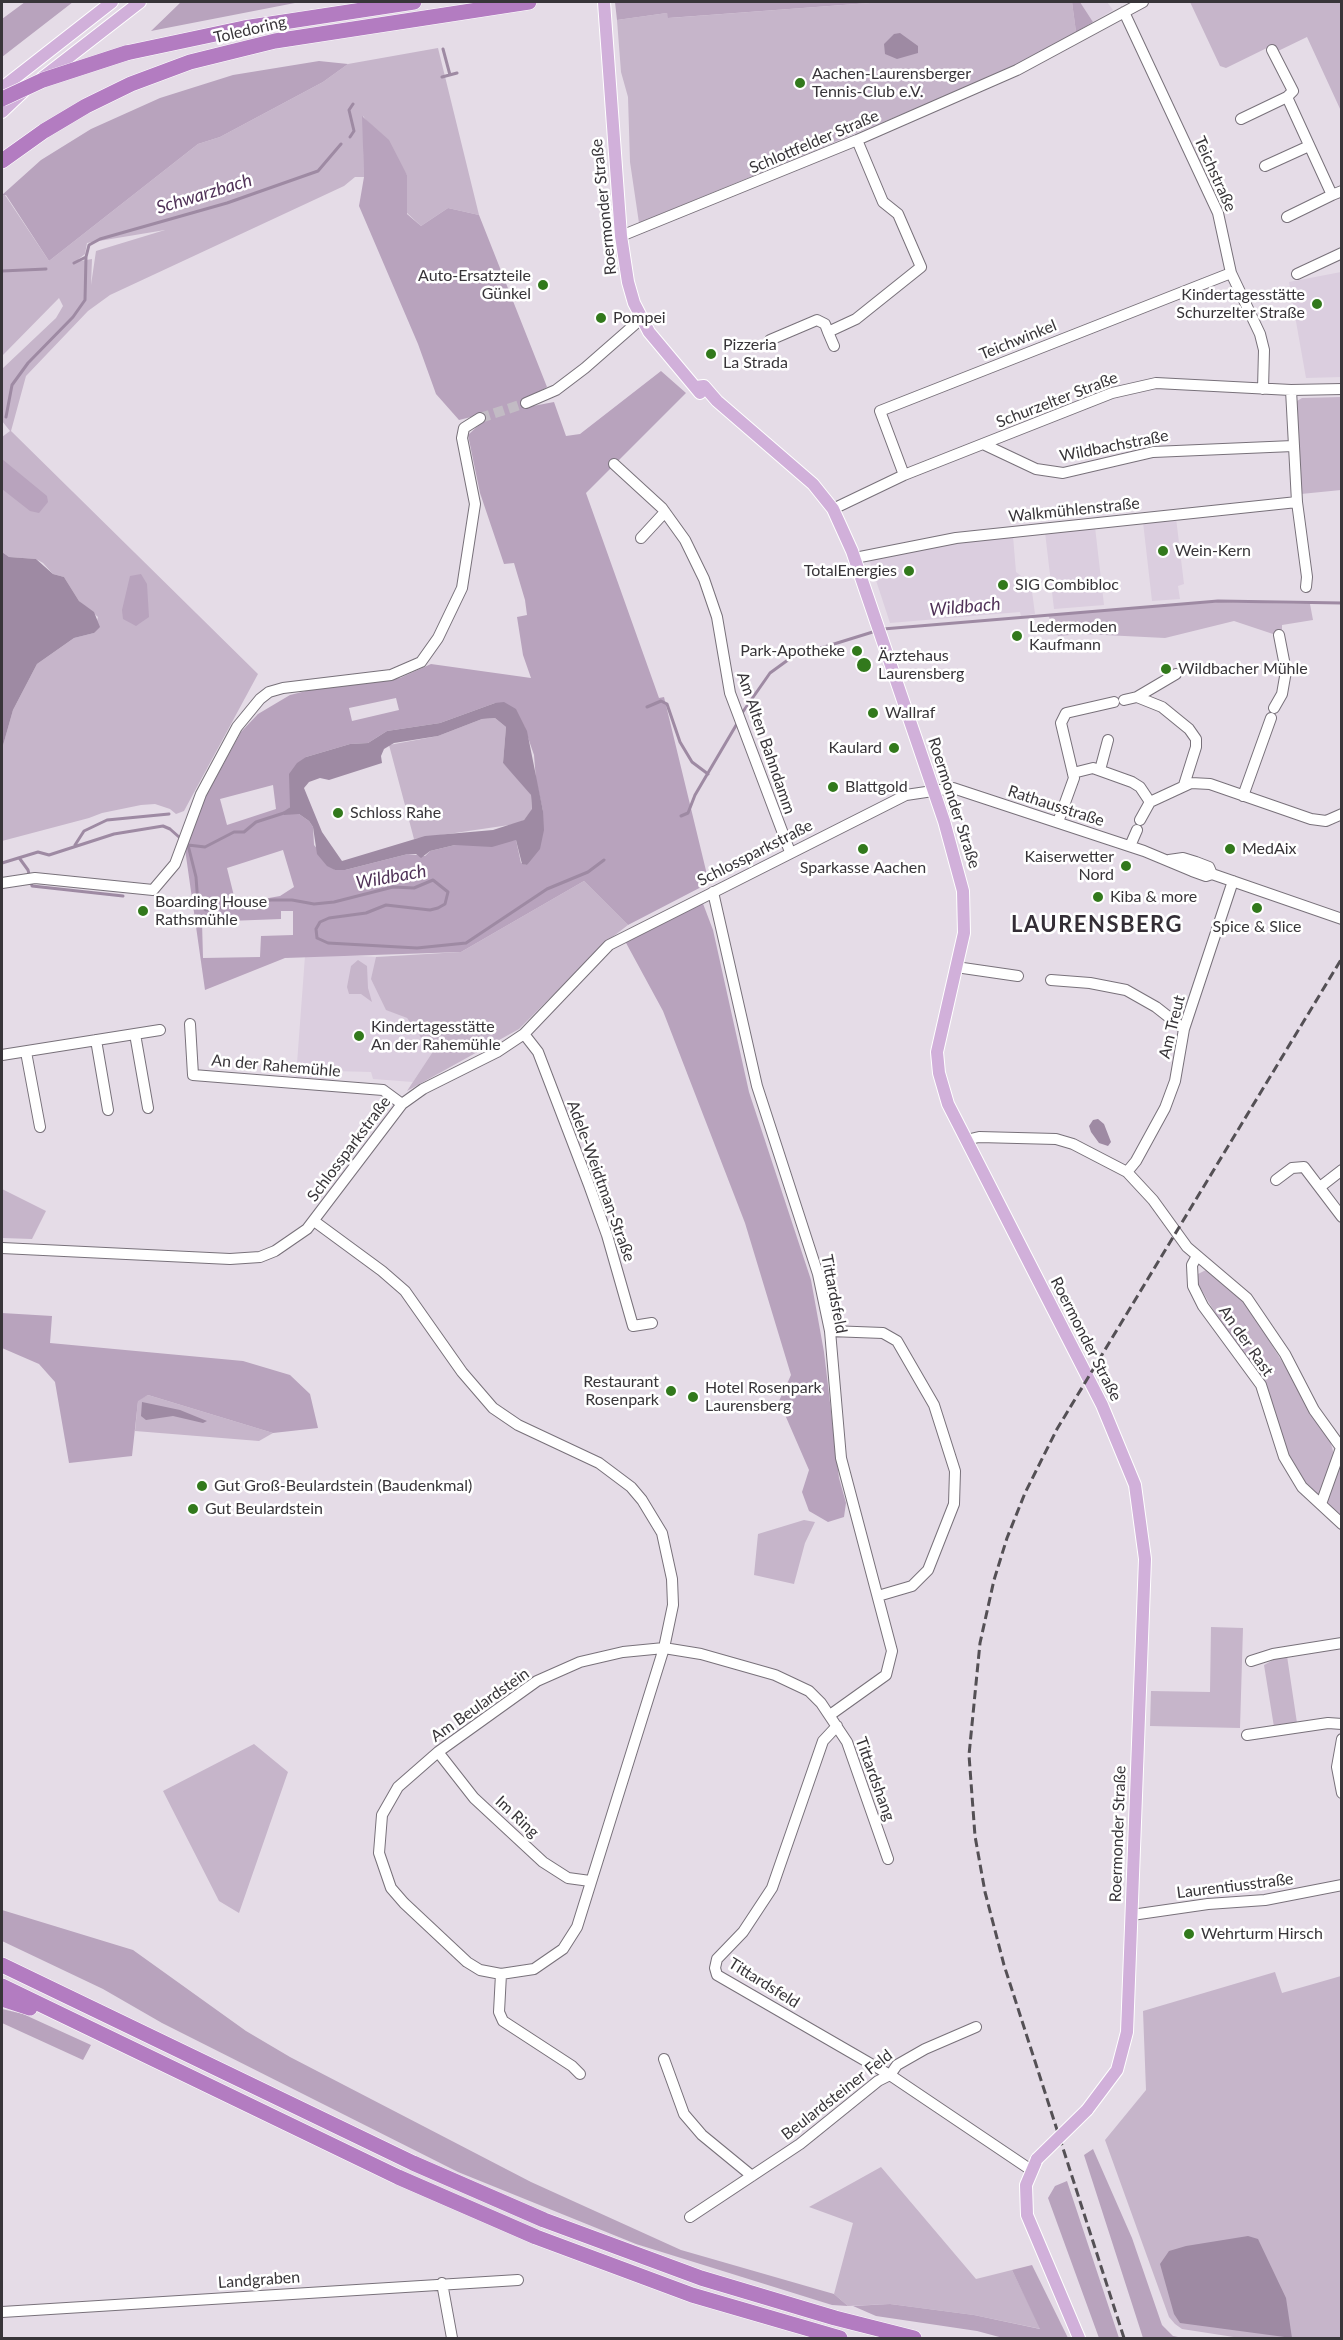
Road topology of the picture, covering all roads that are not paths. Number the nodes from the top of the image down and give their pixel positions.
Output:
1 (112, 2) edge
2 (140, 2) edge
3 (414, 2) edge
4 (529, 2) edge
5 (604, 2) edge
6 (1143, 2) edge
7 (1124, 12) junction
8 (1272, 50) dead end
9 (2, 88) edge
10 (1287, 97) junction
11 (2, 99) edge
12 (2, 112) edge
13 (1241, 119) dead end
14 (857, 140) junction
15 (1309, 146) junction
16 (2, 161) edge
17 (1264, 166) dead end
18 (1337, 193) edge
19 (1287, 217) dead end
20 (621, 236) junction
21 (1341, 253) edge
22 (1231, 273) junction
23 (1297, 274) dead end
24 (641, 319) junction
25 (828, 332) junction
26 (770, 340) dead end
27 (834, 346) dead end
28 (1263, 389) junction
29 (1341, 389) edge
30 (1290, 390) junction
31 (526, 403) tunnel mouth
32 (480, 418) tunnel mouth
33 (983, 444) junction
34 (1293, 446) junction
35 (614, 464) dead end
36 (904, 475) junction
37 (1297, 502) junction
38 (833, 509) junction
39 (664, 512) junction
40 (641, 538) dead end
41 (855, 558) junction
42 (1306, 587) dead end
43 (1279, 635) dead end
44 (1176, 674) dead end
45 (1137, 697) junction
46 (1108, 740) dead end
47 (1100, 770) junction
48 (1073, 772) junction
49 (1184, 785) junction
50 (932, 790) junction
51 (1243, 796) junction
52 (1150, 802) junction
53 (1341, 814) edge
54 (1058, 822) junction
55 (1130, 846) junction
56 (790, 852) junction
57 (1233, 881) junction
58 (2, 884) edge
59 (713, 891) junction
60 (1341, 919) edge
61 (956, 967) junction
62 (1018, 976) dead end
63 (1050, 980) dead end
64 (190, 1024) dead end
65 (1184, 1029) junction
66 (160, 1030) dead end
67 (135, 1034) junction
68 (524, 1034) junction
69 (96, 1040) junction
70 (26, 1052) junction
71 (2, 1055) edge
72 (402, 1104) junction
73 (148, 1108) dead end
74 (108, 1110) dead end
75 (40, 1127) dead end
76 (966, 1140) junction
77 (1341, 1170) edge
78 (1127, 1172) junction
79 (1276, 1180) dead end
80 (1320, 1186) junction
81 (1341, 1217) edge
82 (314, 1221) junction
83 (2, 1248) edge
84 (1197, 1256) junction
85 (651, 1323) dead end
86 (830, 1331) junction
87 (1341, 1449) edge
88 (1321, 1504) junction
89 (1341, 1524) edge
90 (878, 1596) junction
91 (1341, 1643) edge
92 (663, 1648) junction
93 (1251, 1661) dead end
94 (830, 1715) junction
95 (1341, 1724) edge
96 (837, 1726) junction
97 (1247, 1735) dead end
98 (1341, 1739) edge
99 (438, 1752) junction
100 (1341, 1793) edge
101 (888, 1859) dead end
102 (590, 1881) junction
103 (1341, 1885) edge
104 (1132, 1915) junction
105 (2, 1965) edge
106 (501, 1974) junction
107 (2, 1986) edge
108 (2, 2000) edge
109 (84, 2024) junction
110 (976, 2027) dead end
111 (664, 2058) dead end
112 (580, 2074) dead end
113 (890, 2075) junction
114 (1034, 2165) junction
115 (752, 2176) junction
116 (690, 2217) dead end
117 (518, 2280) dead end
118 (442, 2283) junction
119 (2, 2312) edge
120 (452, 2338) edge
121 (840, 2338) edge
122 (914, 2338) edge
123 (1079, 2338) edge

1 - 9 main road
2 - 12 main road
3 - 11 highway, Toledoring, bridge
4 - 16 highway, Toledoring
5 - 20 main road, Roermonder Straße
6 - 7 street, Schlottfelder Straße
7 - 14 street, Schlottfelder Straße
7 - 22 street, Teichstraße
8 - 10 street
10 - 13 street
10 - 15 street
14 - 20 street, Schlottfelder Straße
14 - 25 street
15 - 17 street
15 - 18 street
18 - 19 street
20 - 24 main road, Roermonder Straße
21 - 23 street
22 - 28 street, Teichstraße
22 - 36 street, Teichwinkel
24 - 31 street
24 - 38 main road, Roermonder Straße
25 - 26 street
25 - 27 street
28 - 30 street, Schurzelter Straße
28 - 33 street, Schurzelter Straße
29 - 30 street, Schurzelter Straße
30 - 34 street
32 - 58 street
33 - 34 street, Wildbachstraße
33 - 36 street, Schurzelter Straße
34 - 37 street
35 - 39 street, Am Alten Bahndamm
36 - 38 street, Schurzelter Straße
37 - 41 street, Walkmühlenstraße
37 - 42 street
38 - 41 main road, Roermonder Straße
39 - 40 street
39 - 56 street, Am Alten Bahndamm
41 - 50 main road, Roermonder Straße
43 - 51 street
44 - 45 street
45 - 48 street
45 - 49 street
46 - 47 street
47 - 48 street
47 - 52 street
48 - 54 street
49 - 51 street
49 - 52 street
50 - 54 street, Rathausstraße
50 - 56 street, Schlossparkstraße
50 - 61 main road, Roermonder Straße
51 - 53 street
52 - 55 street
54 - 55 street, Rathausstraße
55 - 57 street, Rathausstraße
56 - 59 street, Schlossparkstraße
57 - 60 street, Rathausstraße
57 - 65 street, Am Treut
59 - 68 street, Schlossparkstraße
59 - 86 street, Tittardsfeld
61 - 62 street
61 - 76 main road, Roermonder Straße
63 - 65 street
64 - 72 street, An der Rahemühle
65 - 78 street, Am Treut
66 - 67 street
67 - 69 street
67 - 73 street
68 - 72 street, Schlossparkstraße
68 - 85 street, Adele-Weidtman-Straße
69 - 70 street
69 - 74 street
70 - 71 street
70 - 75 street
72 - 82 street, Schlossparkstraße
76 - 78 street, An der Rast
76 - 104 main road, Roermonder Straße
77 - 80 street
78 - 84 street, An der Rast
79 - 80 street
80 - 81 street
82 - 83 street, Schlossparkstraße
82 - 92 street
84 - 87 street, An der Rast
84 - 88 street, An der Rast
86 - 90 street, Tittardsfeld
86 - 90 street
87 - 88 street, An der Rast
88 - 89 street, An der Rast
90 - 94 street, Tittardsfeld
91 - 93 street
92 - 94 street, Tittardshang
92 - 99 street, Am Beulardstein
92 - 102 street, Am Beulardstein
94 - 96 street, Tittardshang
95 - 97 street
96 - 101 street, Tittardshang
96 - 113 street, Tittardsfeld
98 - 100 street
99 - 102 street, Im Ring
99 - 106 street, Am Beulardstein
102 - 106 street, Am Beulardstein
103 - 104 street, Laurentiusstraße
104 - 114 main road, Roermonder Straße, bridge
105 - 122 highway
106 - 112 street
107 - 109 highway
108 - 109 highway
109 - 121 highway
110 - 113 street, Beulardsteiner Feld
111 - 115 street
113 - 114 street, Tittardsfeld
113 - 115 street, Beulardsteiner Feld
114 - 123 main road
115 - 116 street, Beulardsteiner Feld
117 - 118 street, Landgraben
118 - 119 street, Landgraben
118 - 120 street

